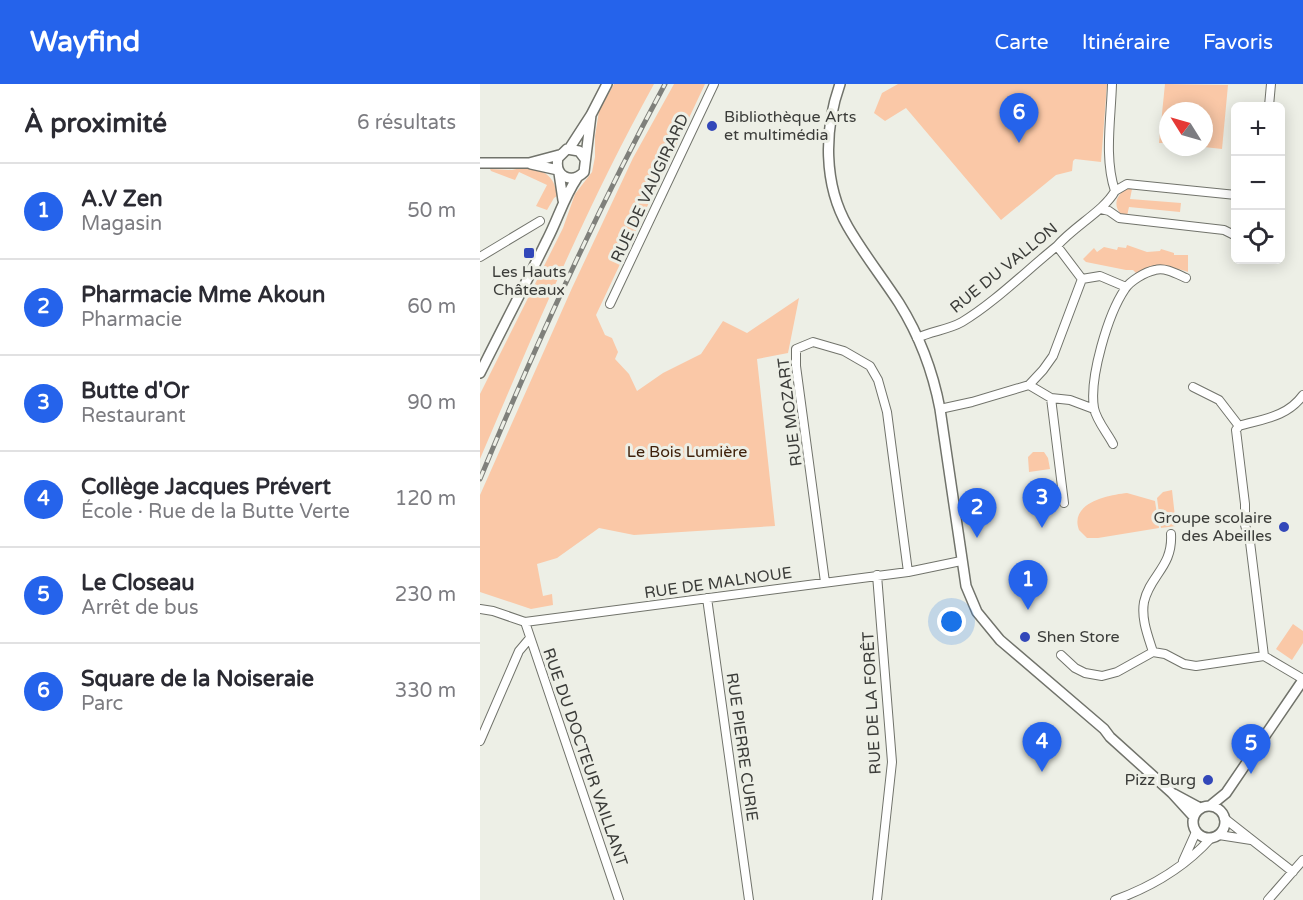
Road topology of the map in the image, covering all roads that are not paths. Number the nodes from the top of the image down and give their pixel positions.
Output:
1 (607, 84) edge
2 (714, 84) edge
3 (840, 84) edge
4 (1112, 84) edge
5 (1271, 84) edge
6 (1269, 102) edge
7 (591, 115) junction
8 (569, 149) junction
9 (559, 155) junction
10 (585, 159) junction
11 (480, 163) edge
12 (529, 163) junction
13 (559, 171) junction
14 (577, 177) junction
15 (1115, 191) junction
16 (1231, 194) edge
17 (563, 200) junction
18 (1101, 209) junction
19 (540, 221) dead end
20 (1231, 234) edge
21 (1057, 246) junction
22 (480, 257) edge
23 (1186, 278) dead end
24 (1082, 279) junction
25 (1126, 288) junction
26 (610, 304) dead end
27 (918, 338) junction
28 (480, 373) edge
29 (1029, 385) junction
30 (1193, 387) dead end
31 (1303, 395) edge
32 (1051, 398) junction
33 (940, 409) junction
34 (1094, 409) junction
35 (1239, 426) junction
36 (1113, 444) dead end
37 (1064, 504) dead end
38 (1171, 534) dead end
39 (961, 561) junction
40 (908, 572) junction
41 (877, 575) junction
42 (825, 582) junction
43 (707, 598) junction
44 (480, 609) edge
45 (525, 622) junction
46 (530, 638) junction
47 (1153, 652) junction
48 (1061, 655) dead end
49 (1264, 656) junction
50 (1303, 679) edge
51 (480, 741) edge
52 (1226, 793) junction
53 (1210, 806) junction
54 (1196, 812) junction
55 (1223, 815) junction
56 (1196, 832) junction
57 (1215, 837) junction
58 (1252, 840) junction
59 (1303, 860) edge
60 (1182, 863) junction
61 (1293, 872) junction
62 (619, 900) edge
63 (749, 900) edge
64 (877, 900) edge
65 (1115, 900) edge
66 (1268, 900) edge

1 - 7 street
2 - 26 street, RUE DE VAUGIRARD
3 - 27 street
4 - 15 street
5 - 6 street
7 - 8 street
7 - 10 street
8 - 9 street
8 - 10 street
9 - 12 street
9 - 13 street
10 - 14 street
11 - 12 street
12 - 13 street
13 - 14 street
13 - 17 street
14 - 17 street
15 - 16 street
15 - 18 street, RUE DU VALLON
17 - 28 street
18 - 20 street
18 - 21 street, RUE DU VALLON
19 - 22 street
21 - 24 street
21 - 27 street, RUE DU VALLON
23 - 25 street
24 - 25 street
24 - 29 street
25 - 34 street
27 - 33 street
29 - 32 street
29 - 33 street
30 - 35 street
31 - 35 street
32 - 34 street
32 - 37 street
33 - 39 street
34 - 36 street
35 - 49 street
38 - 47 street
39 - 40 street, RUE DE MALNOUE
39 - 54 street
40 - 41 street, RUE DE MALNOUE
40 - 42 street, RUE MOZART
41 - 42 street, RUE DE MALNOUE
41 - 64 street, RUE DE LA FORÊT
42 - 43 street, RUE DE MALNOUE
43 - 45 street, RUE DE MALNOUE
43 - 63 street, RUE PIERRE CURIE
44 - 45 street, RUE DE MALNOUE
45 - 46 street, RUE DU DOCTEUR VAILLANT
46 - 51 street
46 - 62 street, RUE DU DOCTEUR VAILLANT
47 - 48 street
47 - 49 street
49 - 50 street
50 - 52 street
52 - 53 street
52 - 55 street
53 - 54 street
53 - 55 street
54 - 56 street
55 - 57 street
55 - 58 street
56 - 57 street
56 - 60 street
57 - 58 street
57 - 60 street
58 - 61 street
59 - 61 street
60 - 65 street
61 - 66 street

